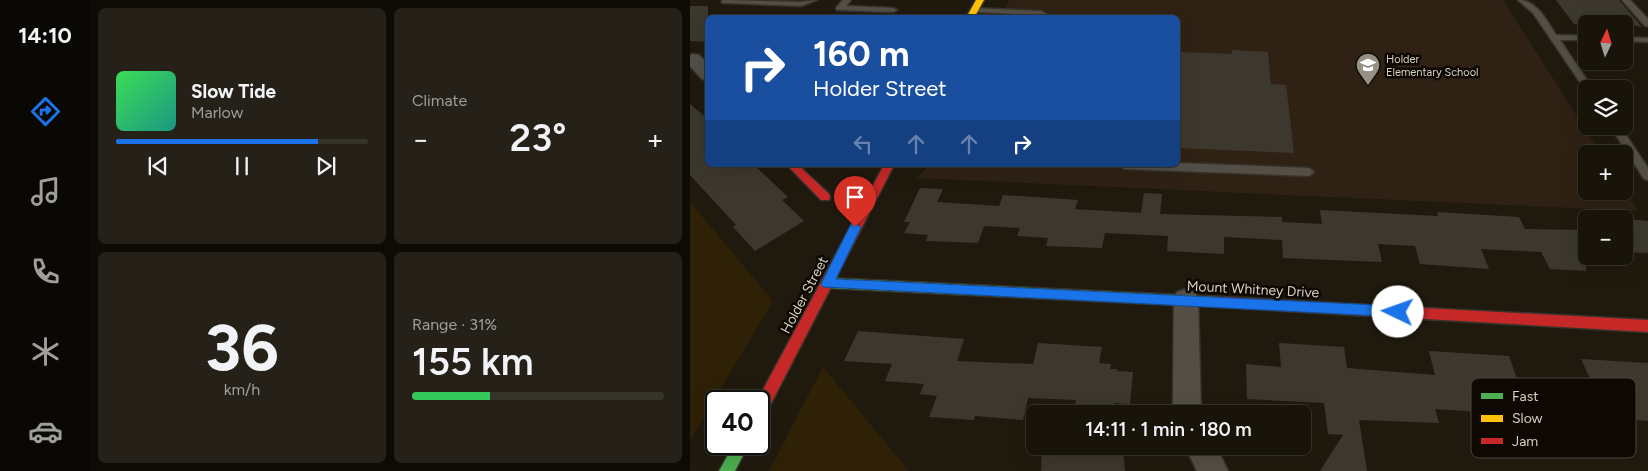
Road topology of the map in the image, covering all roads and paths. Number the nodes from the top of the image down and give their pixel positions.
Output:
1 (814, 0) edge
2 (846, 0) edge
3 (1522, 0) edge
4 (1626, 0) edge
5 (725, 1) edge
6 (975, 9) edge
7 (893, 10) dead end
8 (1023, 15) edge
9 (1044, 15) edge
10 (1648, 24) edge
11 (1554, 36) junction
12 (1578, 38) edge
13 (1633, 40) edge
14 (1646, 42) edge
15 (697, 59) edge
16 (705, 71) edge
17 (1583, 80) edge
18 (1621, 135) edge
19 (794, 167) edge
20 (888, 167) edge
21 (1177, 167) edge
22 (1309, 172) dead end
23 (1648, 176) edge
24 (824, 197) dead end
25 (827, 284) junction
26 (1186, 300) junction
27 (1648, 326) edge
28 (770, 391) edge
29 (1187, 405) edge
30 (736, 455) edge
31 (1204, 455) edge
32 (727, 471) edge
33 (1212, 471) edge

1 - 5 lane
2 - 7 lane
3 - 11 lane
4 - 10 lane
6 - 8 lane
8 - 9 lane
11 - 12 lane
11 - 17 lane
13 - 14 lane
15 - 16 street
18 - 23 lane
19 - 24 street
20 - 25 street, Holder Street
21 - 22 lane
25 - 26 street, Mount Whitney Drive
25 - 28 street, Holder Street
26 - 27 street, Mount Whitney Drive
26 - 29 street
30 - 32 street
31 - 33 street

